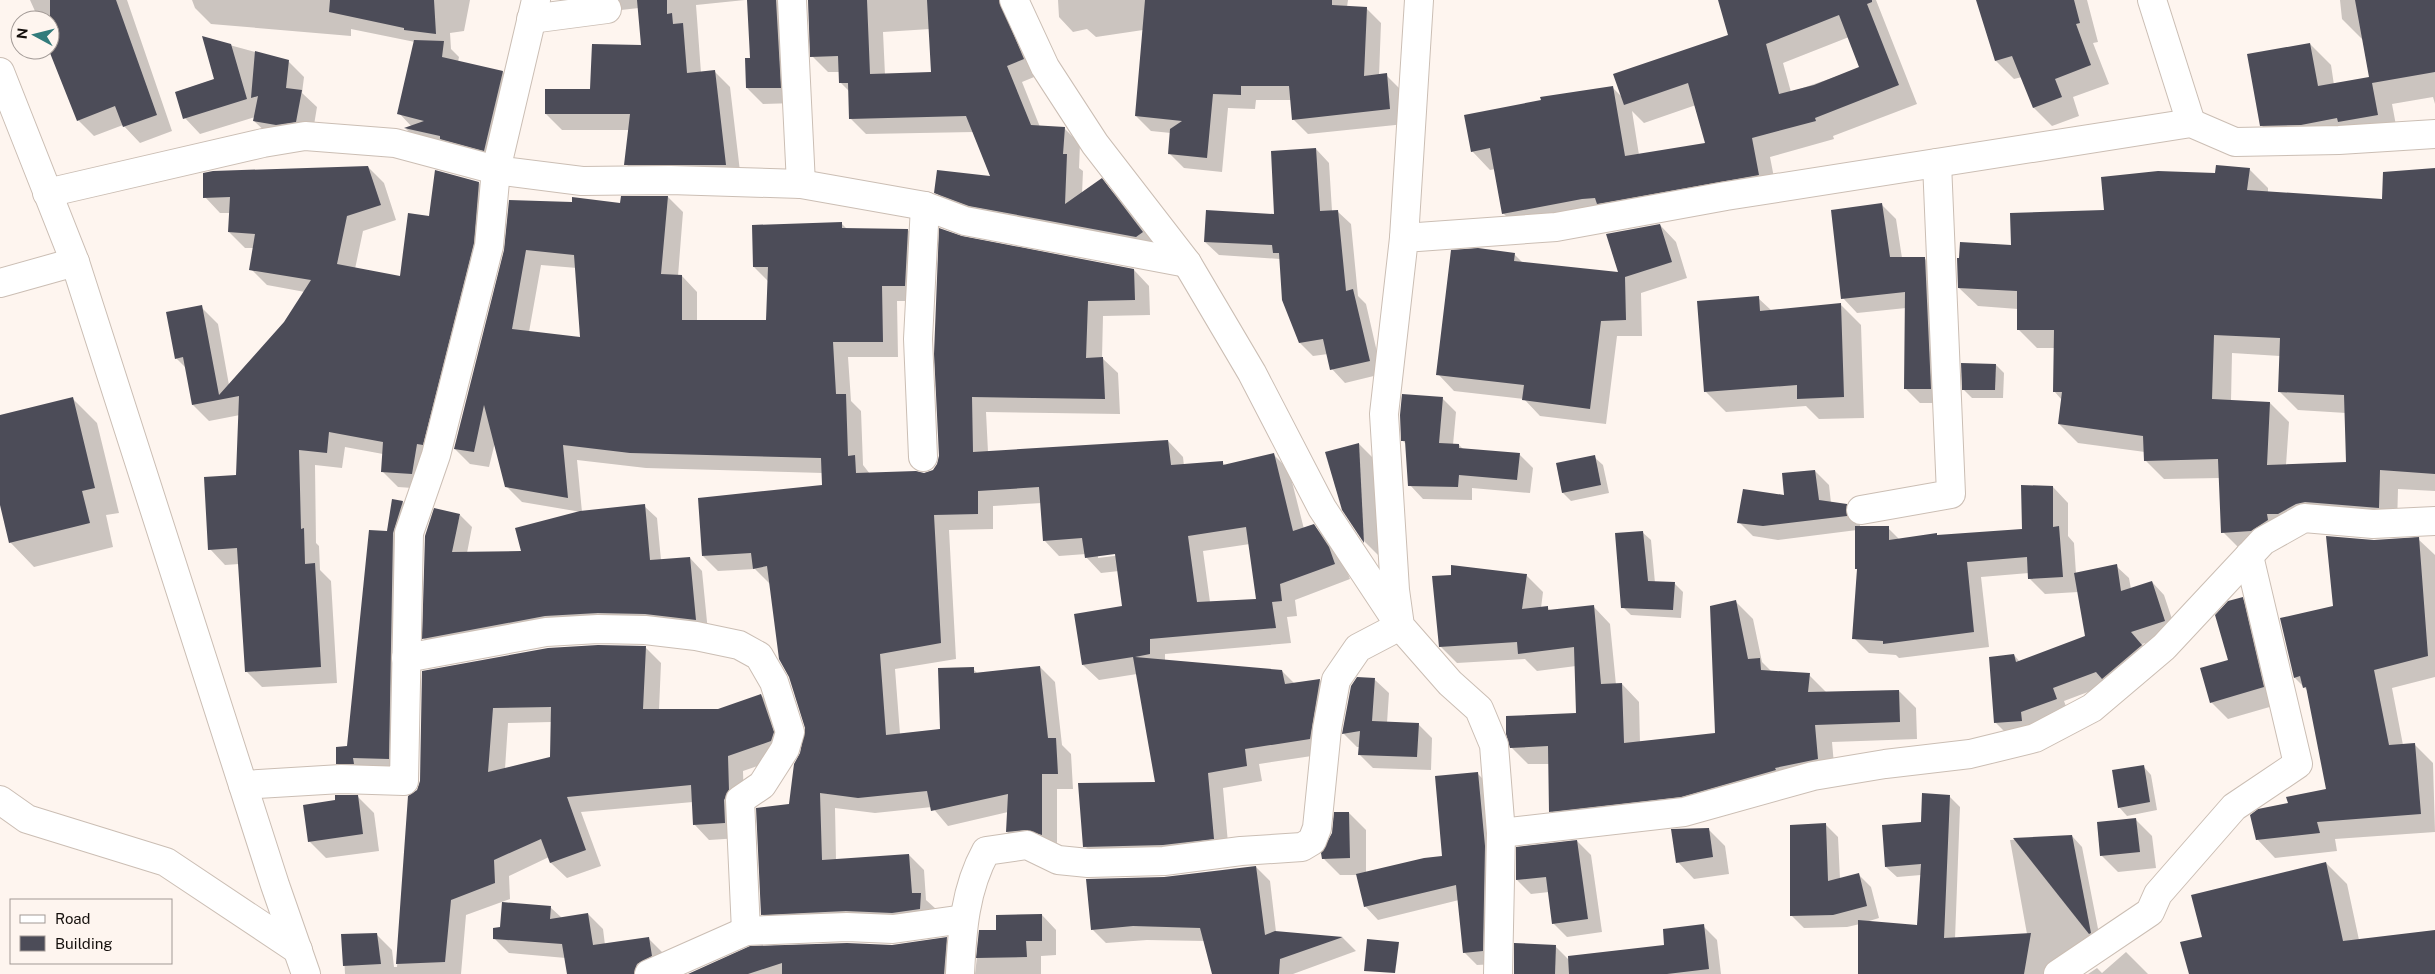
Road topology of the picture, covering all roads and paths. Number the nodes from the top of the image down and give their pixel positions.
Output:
1 (792, 0) edge
2 (1014, 0) edge
3 (1419, 0) edge
4 (2152, 0) edge
5 (533, 9) edge
6 (607, 9) dead end
7 (0, 72) edge
8 (2191, 123) junction
9 (2435, 134) edge
10 (1937, 163) junction
11 (496, 170) junction
12 (801, 184) junction
13 (47, 194) junction
14 (925, 206) junction
15 (1404, 238) junction
16 (75, 262) junction
17 (1186, 263) junction
18 (0, 283) edge
19 (922, 457) dead end
20 (1861, 510) dead end
21 (2435, 521) edge
22 (2248, 556) junction
23 (1400, 626) junction
24 (406, 658) junction
25 (244, 784) junction
26 (0, 800) edge
27 (1501, 833) junction
28 (964, 919) junction
29 (746, 931) junction
30 (302, 962) edge
31 (649, 974) edge
32 (960, 974) edge
33 (1498, 974) edge
34 (2058, 974) edge

1 - 12 street
2 - 17 street
3 - 15 street
4 - 8 street
5 - 6 street
5 - 11 street
7 - 13 street
8 - 9 street
8 - 10 street
10 - 15 street
10 - 20 street
11 - 12 street
11 - 13 street
11 - 24 street
12 - 14 street
13 - 16 street
14 - 17 street
14 - 19 street
15 - 23 street
16 - 18 street
16 - 25 street
17 - 23 street
21 - 22 street
22 - 27 street
22 - 34 street
23 - 27 street
23 - 28 street
24 - 25 street
24 - 29 street
25 - 30 street
26 - 30 street
27 - 33 street
28 - 29 street
28 - 32 street
29 - 31 street

